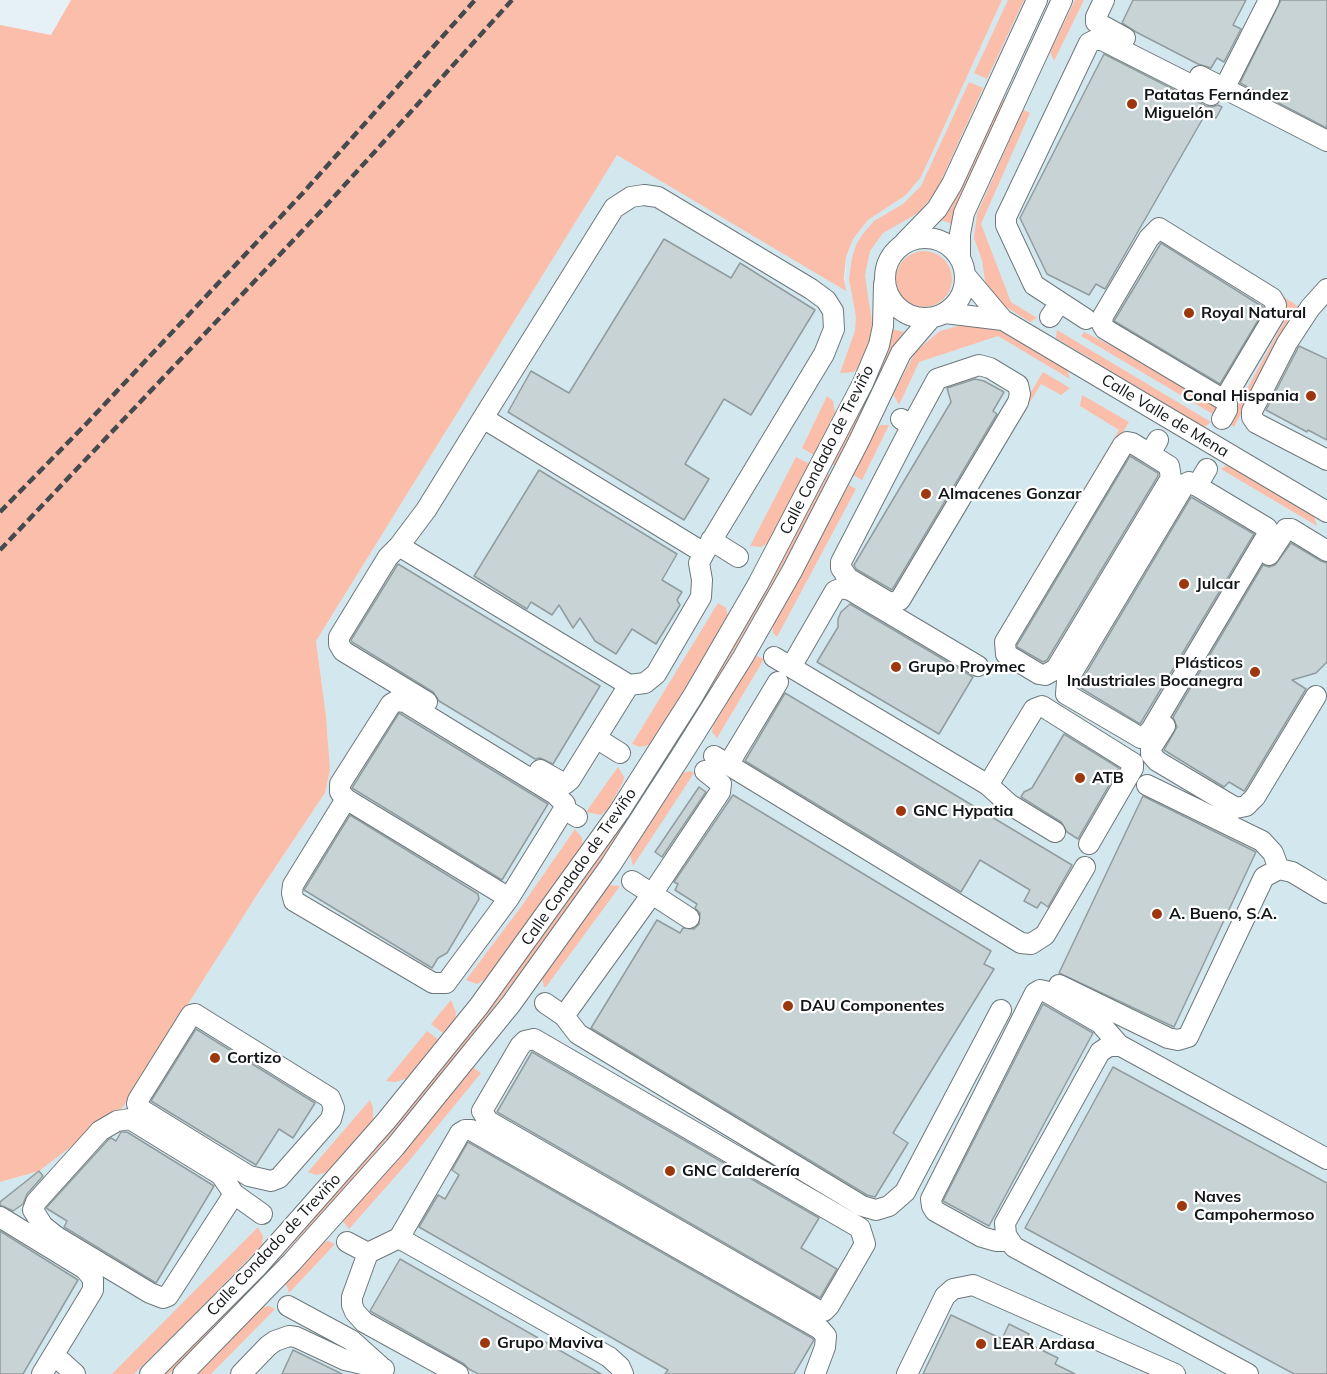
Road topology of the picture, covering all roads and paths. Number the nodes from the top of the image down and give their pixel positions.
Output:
1 (1036, 0) edge
2 (1062, 0) edge
3 (1104, 0) edge
4 (1269, 0) edge
5 (1218, 92) junction
6 (1327, 141) edge
7 (904, 243) junction
8 (962, 266) junction
9 (885, 284) junction
10 (1327, 289) edge
11 (938, 316) junction
12 (1086, 318) dead end
13 (1003, 320) junction
14 (1224, 400) junction
15 (483, 418) junction
16 (1222, 420) dead end
17 (906, 422) joint
18 (1154, 447) joint
19 (1327, 459) edge
20 (1202, 477) joint
21 (1327, 513) edge
22 (399, 546) junction
23 (707, 546) junction
24 (1325, 546) edge
25 (738, 557) dead end
26 (978, 666) dead end
27 (778, 682) dead end
28 (629, 685) junction
29 (1316, 696) dead end
30 (596, 738) junction
31 (620, 753) dead end
32 (715, 764) junction
33 (988, 785) junction
34 (1147, 785) dead end
35 (346, 799) junction
36 (1055, 832) dead end
37 (1089, 844) dead end
38 (1085, 867) dead end
39 (1279, 869) junction
40 (632, 880) dead end
41 (1327, 893) edge
42 (652, 894) junction
43 (509, 898) junction
44 (689, 918) dead end
45 (1051, 982) dead end
46 (545, 1003) dead end
47 (1001, 1010) dead end
48 (564, 1016) junction
49 (517, 1044) joint
50 (1120, 1046) junction
51 (1327, 1159) edge
52 (292, 1172) joint
53 (234, 1194) junction
54 (262, 1214) dead end
55 (0, 1216) edge
56 (399, 1238) junction
57 (1010, 1241) junction
58 (347, 1242) dead end
59 (368, 1253) junction
60 (288, 1306) dead end
61 (54, 1355) junction
62 (388, 1372) edge
63 (42, 1374) edge
64 (75, 1374) edge
65 (150, 1374) edge
66 (183, 1374) edge
67 (241, 1374) edge
68 (458, 1374) edge
69 (623, 1374) edge
70 (814, 1374) edge
71 (908, 1374) edge
72 (1175, 1374) edge
73 (1248, 1374) edge

1 - 7 street
2 - 8 street
3 - 5 street
4 - 5 street
5 - 6 street
5 - 12 street
7 - 8 street
7 - 9 street
8 - 11 street
8 - 13 street, Calle Valle de Mena
9 - 11 street
9 - 65 street, Calle Condado de Treviño
10 - 19 street
11 - 13 street, Calle Valle de Mena
11 - 66 street, Calle Condado de Treviño
13 - 21 street, Calle Valle de Mena
14 - 14 street
14 - 16 street
15 - 22 street
15 - 23 street
15 - 23 street
17 - 17 street
18 - 18 street
20 - 20 street
22 - 28 street
22 - 30 street
23 - 25 street
23 - 28 street
24 - 29 street
26 - 33 street
27 - 32 street
28 - 30 street
30 - 31 street
32 - 38 street
32 - 42 street
33 - 36 street
33 - 37 street
34 - 39 street
35 - 43 street
35 - 43 street
35 - 43 street
39 - 41 street
39 - 45 street
40 - 42 street
42 - 44 street
42 - 48 street
46 - 48 street
47 - 48 street
49 - 49 street
50 - 51 street
50 - 57 street
50 - 57 street
52 - 52 street
53 - 53 street
53 - 54 street
55 - 61 street
56 - 59 street
56 - 69 street
56 - 70 street
57 - 73 street
58 - 59 street
59 - 68 street
60 - 62 street
61 - 63 street
61 - 64 street
62 - 67 street
71 - 72 street

